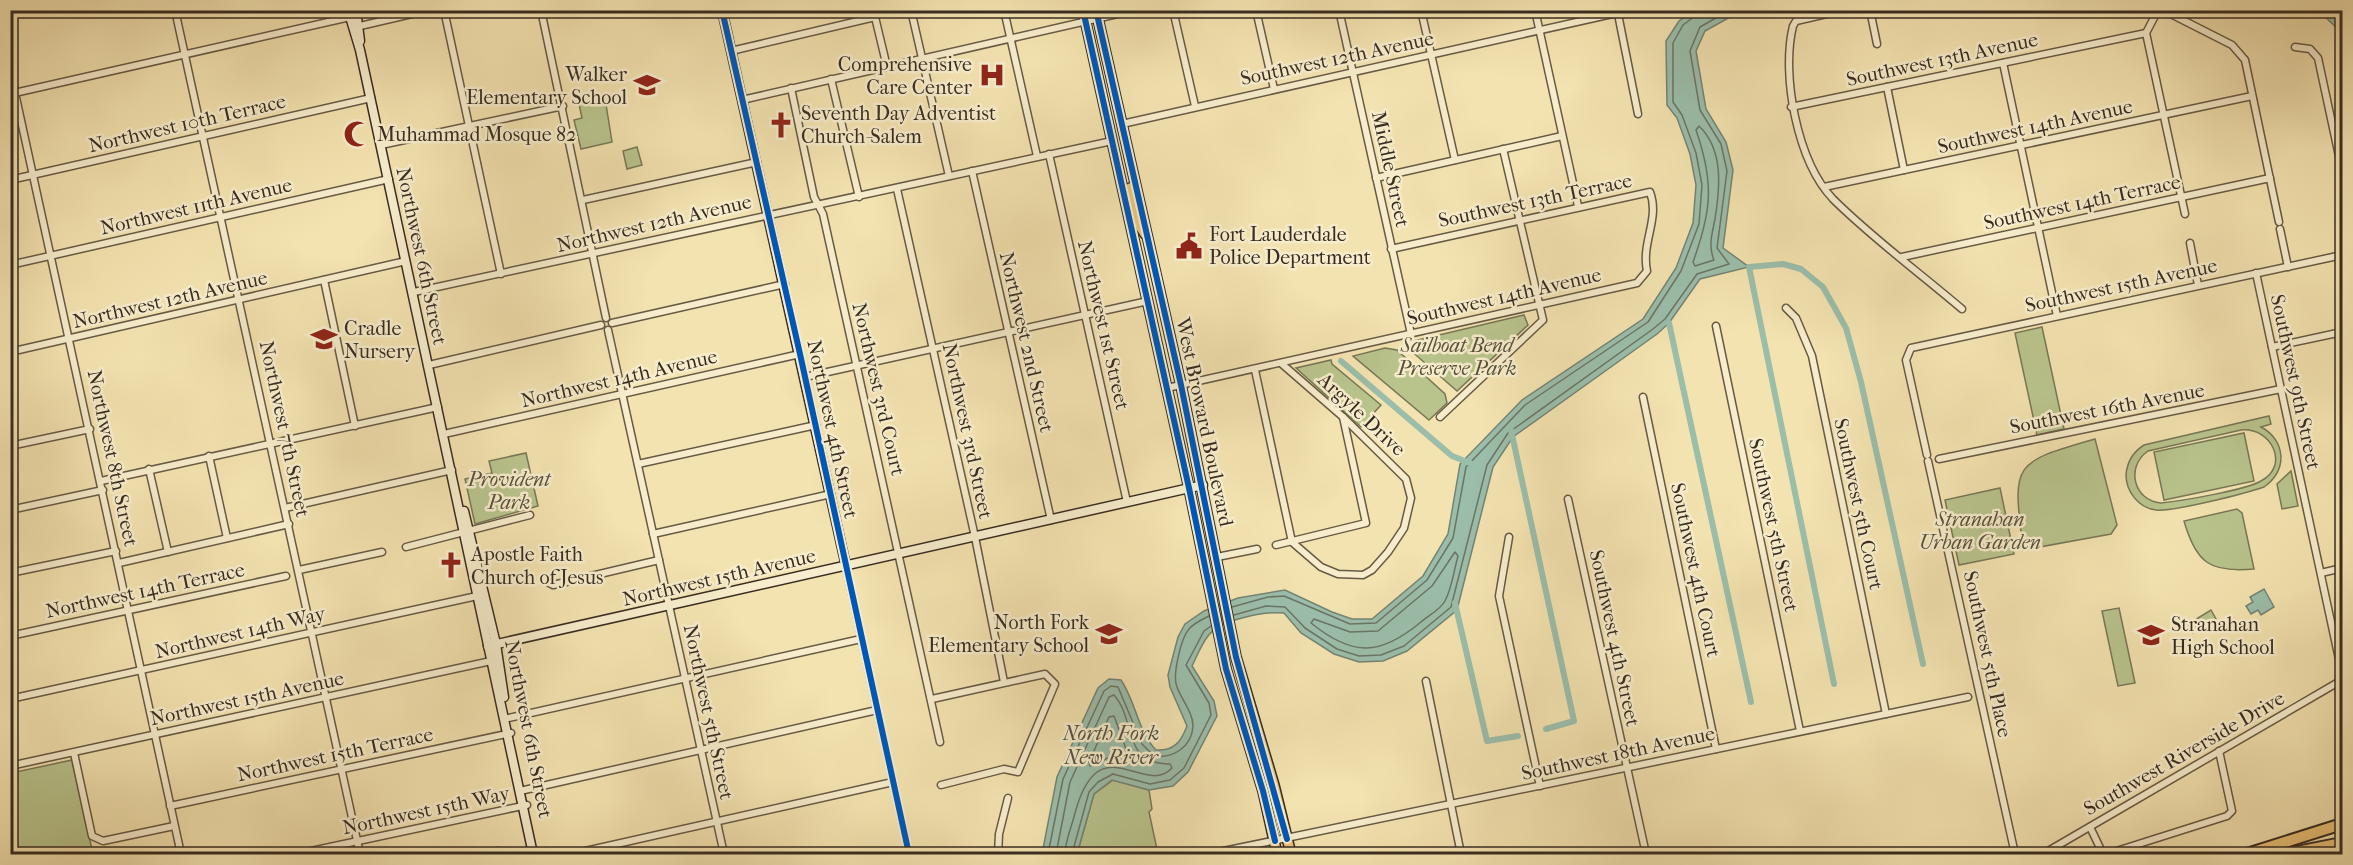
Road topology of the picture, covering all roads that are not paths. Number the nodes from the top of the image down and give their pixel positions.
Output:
1 (175, 10) edge
2 (429, 10) edge
3 (444, 10) edge
4 (541, 10) edge
5 (722, 10) edge
6 (911, 10) edge
7 (1004, 10) edge
8 (1083, 10) edge
9 (1135, 10) edge
10 (1173, 10) edge
11 (1256, 10) edge
12 (1339, 10) edge
13 (1421, 10) edge
14 (1535, 10) edge
15 (1630, 10) edge
16 (1844, 10) edge
17 (1870, 10) edge
18 (2158, 10) edge
19 (2163, 10) edge
20 (1830, 12) edge
21 (351, 13) edge
22 (876, 14) edge
23 (1618, 14) junction
24 (1097, 15) edge
25 (1085, 22) junction
26 (360, 27) junction
27 (1539, 30) junction
28 (2146, 33) junction
29 (1010, 39) junction
30 (1877, 44) dead end
31 (2295, 47) dead end
32 (360, 50) junction
33 (731, 51) junction
34 (1430, 54) junction
35 (184, 55) junction
36 (922, 58) junction
37 (2003, 63) junction
38 (886, 67) junction
39 (10, 70) edge
40 (1353, 72) junction
41 (831, 79) junction
42 (1887, 87) junction
43 (791, 88) junction
44 (1274, 89) junction
45 (13, 93) edge
46 (2252, 96) junction
47 (371, 98) junction
48 (742, 100) junction
49 (563, 106) junction
50 (1195, 106) junction
51 (1791, 107) junction
52 (1638, 114) dead end
53 (2163, 115) junction
54 (1122, 124) junction
55 (469, 126) junction
56 (203, 136) junction
57 (1562, 136) junction
58 (1112, 141) junction
59 (381, 145) junction
60 (2020, 146) junction
61 (1503, 149) junction
62 (1049, 154) junction
63 (1037, 156) junction
64 (1455, 160) junction
65 (757, 162) junction
66 (1904, 170) junction
67 (2343, 170) edge
68 (972, 171) junction
69 (35, 175) junction
70 (949, 176) junction
71 (1376, 178) junction
72 (2270, 178) junction
73 (389, 179) junction
74 (10, 180) edge
75 (1121, 182) junction
76 (1824, 187) junction
77 (897, 189) junction
78 (859, 197) junction
79 (2181, 198) junction
80 (583, 200) junction
81 (820, 206) junction
82 (1578, 206) junction
83 (769, 214) junction
84 (2185, 214) dead end
85 (221, 217) junction
86 (1520, 219) junction
87 (2279, 222) dead end
88 (2038, 228) junction
89 (2280, 229) dead end
90 (1147, 237) junction
91 (2190, 243) dead end
92 (1136, 246) junction
93 (1391, 249) junction
94 (594, 253) junction
95 (2343, 255) edge
96 (53, 256) junction
97 (1902, 257) junction
98 (406, 261) junction
99 (10, 266) edge
100 (2288, 267) junction
101 (2256, 273) junction
102 (501, 274) junction
103 (324, 280) junction
104 (1637, 283) joint
105 (785, 284) junction
106 (2198, 285) junction
107 (414, 292) junction
108 (240, 299) junction
109 (1148, 301) junction
110 (1540, 305) junction
111 (1786, 308) dead end
112 (1962, 309) dead end
113 (1164, 312) junction
114 (1085, 314) junction
115 (2057, 316) junction
116 (606, 318) junction
117 (612, 323) junction
118 (601, 325) junction
119 (1716, 326) dead end
120 (608, 330) junction
121 (1008, 332) junction
122 (2343, 332) edge
123 (1411, 334) junction
124 (70, 339) junction
125 (2272, 347) junction
126 (933, 349) junction
127 (10, 352) edge
128 (1908, 352) joint
129 (800, 354) junction
130 (429, 364) junction
131 (1282, 364) junction
132 (856, 365) junction
133 (1255, 370) junction
134 (806, 377) junction
135 (1181, 385) junction
136 (1167, 388) junction
137 (2281, 389) junction
138 (623, 393) junction
139 (1643, 397) dead end
140 (438, 407) junction
141 (1343, 417) junction
142 (1440, 417) dead end
143 (816, 425) junction
144 (355, 426) junction
145 (90, 429) junction
146 (444, 434) junction
147 (271, 443) junction
148 (10, 446) edge
149 (209, 456) junction
150 (1938, 459) dead end
151 (638, 464) junction
152 (149, 469) junction
153 (452, 470) junction
154 (101, 481) junction
155 (1203, 484) junction
156 (1189, 488) junction
157 (103, 490) junction
158 (831, 494) junction
159 (1568, 499) dead end
160 (1127, 502) junction
161 (285, 508) junction
162 (10, 510) edge
163 (530, 515) dead end
164 (1051, 520) junction
165 (289, 524) junction
166 (466, 532) junction
167 (653, 534) junction
168 (975, 537) junction
169 (1509, 537) dead end
170 (227, 538) junction
171 (1292, 542) junction
172 (1276, 545) dead end
173 (406, 547) dead end
174 (1257, 549) dead end
175 (116, 551) junction
176 (168, 552) junction
177 (382, 552) dead end
178 (900, 554) junction
179 (1216, 557) junction
180 (659, 560) junction
181 (118, 563) junction
182 (846, 566) junction
183 (2343, 568) edge
184 (299, 570) junction
185 (10, 573) edge
186 (2321, 573) junction
187 (286, 576) dead end
188 (544, 580) dead end
189 (477, 596) junction
190 (669, 605) junction
191 (129, 612) junction
192 (313, 633) junction
193 (10, 636) edge
194 (861, 639) junction
195 (492, 645) junction
196 (491, 661) junction
197 (1226, 669) junction
198 (142, 671) junction
199 (2343, 673) edge
200 (684, 678) junction
201 (2343, 680) edge
202 (1426, 681) dead end
203 (1004, 682) junction
204 (327, 697) junction
205 (1968, 697) dead end
206 (10, 699) edge
207 (932, 699) junction
208 (877, 710) junction
209 (1886, 714) junction
210 (506, 718) junction
211 (1800, 731) junction
212 (509, 733) junction
213 (156, 734) junction
214 (1259, 737) junction
215 (940, 742) dead end
216 (1716, 749) junction
217 (701, 751) junction
218 (2219, 751) junction
219 (74, 753) junction
220 (10, 766) edge
221 (1626, 768) junction
222 (342, 769) junction
223 (892, 782) junction
224 (941, 785) dead end
225 (1540, 786) junction
226 (522, 791) junction
227 (1008, 798) dead end
228 (525, 805) junction
229 (1452, 805) junction
230 (170, 806) junction
231 (717, 822) junction
232 (2343, 824) edge
233 (174, 826) junction
234 (2090, 827) junction
235 (1287, 839) junction
236 (1275, 841) junction
237 (357, 842) junction
238 (2343, 843) edge
239 (498, 853) edge
240 (908, 853) edge
241 (181, 855) edge
242 (297, 855) edge
243 (360, 855) edge
244 (482, 855) edge
245 (536, 855) edge
246 (572, 855) edge
247 (724, 855) edge
248 (891, 855) edge
249 (998, 855) edge
250 (1209, 855) edge
251 (1277, 855) edge
252 (1291, 855) edge
253 (1461, 855) edge
254 (1646, 855) edge
255 (2015, 855) edge
256 (2043, 855) edge
257 (2247, 855) edge
258 (2287, 855) edge

1 - 35 street, Northwest 7th Street
2 - 26 street
3 - 55 street
4 - 49 street
5 - 33 street, Northwest 4th Street
6 - 36 street
7 - 29 street
8 - 25 main road, West Broward Boulevard
9 - 24 street
10 - 50 street
11 - 44 street
12 - 40 street, Middle Street
13 - 34 street
14 - 27 street
15 - 23 street, Southwest 12th Avenue
16 - 20 street
17 - 30 street
18 - 28 street
19 - 46 street
20 - 51 street
21 - 26 street, Northwest 6th Street
21 - 32 street, Northwest 6th Street
21 - 35 street
22 - 33 street
22 - 38 street
23 - 27 street, Southwest 12th Avenue
23 - 52 street
24 - 25 street
24 - 54 main road, West Broward Boulevard
25 - 29 street
25 - 58 main road, West Broward Boulevard
26 - 32 street, Northwest 6th Street
27 - 34 street, Southwest 12th Avenue
27 - 57 street
28 - 37 street, Southwest 13th Avenue
28 - 53 street
29 - 36 street
29 - 63 street
31 - 67 street
32 - 47 street, Northwest 6th Street
33 - 48 street, Northwest 4th Street
34 - 40 street, Southwest 12th Avenue
34 - 64 street
35 - 45 street
35 - 56 street, Northwest 7th Street
36 - 38 street
36 - 70 street
37 - 42 street, Southwest 13th Avenue
37 - 60 street
38 - 41 street
39 - 45 street, Northwest 8th Street
40 - 44 street, Southwest 12th Avenue
40 - 71 street, Middle Street
41 - 43 street
41 - 78 street
42 - 51 street, Southwest 13th Avenue
42 - 66 street
43 - 48 street
43 - 81 street, Northwest 3rd Court
44 - 50 street, Southwest 12th Avenue
45 - 69 street, Northwest 8th Street
46 - 53 street, Southwest 14th Avenue
46 - 72 street
47 - 56 street, Northwest 10th Terrace
47 - 59 street, Northwest 6th Street
48 - 65 street, Northwest 4th Street
49 - 55 street
49 - 80 street
50 - 54 street, Southwest 12th Avenue
51 - 76 street
53 - 60 street, Southwest 14th Avenue
53 - 79 street
54 - 90 main road, West Broward Boulevard
55 - 59 street
55 - 102 street
56 - 69 street, Northwest 10th Terrace
56 - 85 street, Northwest 7th Street
57 - 61 street
57 - 82 street
58 - 62 street, Northwest 12th Avenue
58 - 75 main road, West Broward Boulevard
59 - 73 street, Northwest 6th Street
60 - 66 street, Southwest 14th Avenue
60 - 88 street
61 - 64 street
61 - 86 street
62 - 63 street, Northwest 12th Avenue
62 - 114 street, Northwest 1st Street
63 - 68 street, Northwest 12th Avenue
64 - 71 street
65 - 80 street
65 - 83 street, Northwest 4th Street
66 - 76 street, Southwest 14th Avenue
68 - 70 street, Northwest 12th Avenue
68 - 121 street, Northwest 2nd Street
69 - 74 street, Northwest 10th Terrace
69 - 96 street, Northwest 8th Street
70 - 77 street, Northwest 12th Avenue
71 - 93 street, Middle Street
72 - 79 street, Southwest 14th Terrace
72 - 87 street
73 - 85 street, Northwest 11th Avenue
73 - 98 street, Northwest 6th Street
75 - 90 main road
75 - 92 main road, West Broward Boulevard
76 - 97 street
77 - 78 street, Northwest 12th Avenue
77 - 126 street, Northwest 3rd Street
78 - 81 street, Northwest 12th Avenue
79 - 84 street
79 - 88 street, Southwest 14th Terrace
80 - 94 street
81 - 83 street, Northwest 12th Avenue
81 - 132 street, Northwest 3rd Court
82 - 86 street, Southwest 13th Terrace
82 - 104 street, Southwest 13th Terrace
83 - 94 street, Northwest 12th Avenue
83 - 105 street, Northwest 4th Street
85 - 96 street, Northwest 11th Avenue
85 - 108 street, Northwest 7th Street
86 - 93 street, Southwest 13th Terrace
86 - 110 street
88 - 97 street, Southwest 14th Terrace
88 - 115 street
89 - 100 street
90 - 113 main road, West Broward Boulevard
91 - 106 street
92 - 109 main road, West Broward Boulevard
92 - 113 main road
93 - 123 street, Middle Street
94 - 102 street, Northwest 12th Avenue
94 - 116 street
95 - 100 street, Southwest 15th Avenue
96 - 99 street, Northwest 11th Avenue
96 - 124 street, Northwest 8th Street
97 - 112 street
98 - 103 street, Northwest 12th Avenue
98 - 107 street, Northwest 6th Street
100 - 101 street, Southwest 15th Avenue
101 - 106 street, Southwest 15th Avenue
101 - 125 street, Southwest 9th Street
102 - 107 street, Northwest 12th Avenue
103 - 108 street, Northwest 12th Avenue
103 - 144 street
104 - 110 street, Southwest 14th Avenue
105 - 117 street
105 - 129 street, Northwest 4th Street
106 - 115 street, Southwest 15th Avenue
107 - 130 street, Northwest 6th Street
108 - 124 street, Northwest 12th Avenue
108 - 147 street, Northwest 7th Street
109 - 114 street
109 - 136 main road, West Broward Boulevard
110 - 123 street, Southwest 14th Avenue
110 - 142 street
111 - 209 street, Southwest 5th Court
113 - 135 main road, West Broward Boulevard
114 - 121 street
114 - 160 street, Northwest 1st Street
115 - 128 street, Southwest 15th Avenue
116 - 117 street
116 - 118 street
117 - 120 street
118 - 120 street
118 - 130 street
119 - 211 street, Southwest 5th Street
120 - 138 street, Northwest 5th Street
121 - 126 street
121 - 164 street, Northwest 2nd Street
122 - 125 street
123 - 131 street, Southwest 14th Avenue
124 - 127 street, Northwest 12th Avenue
124 - 145 street, Northwest 8th Street
125 - 137 street, Southwest 9th Street
126 - 132 street
126 - 168 street, Northwest 3rd Street
128 - 255 street, Southwest 5th Place
129 - 134 street, Northwest 4th Street
129 - 138 street, Northwest 14th Avenue
130 - 140 street, Northwest 6th Street
131 - 133 street, Southwest 14th Avenue
131 - 141 street, Argyle Drive
132 - 134 street
132 - 178 street, Northwest 3rd Court
133 - 135 street, Southwest 14th Avenue
133 - 171 street
134 - 143 street, Northwest 4th Street
135 - 136 street, Southwest 14th Avenue
135 - 155 main road, West Broward Boulevard
136 - 156 main road, West Broward Boulevard
137 - 150 street, Southwest 16th Avenue
137 - 186 street, Southwest 9th Street
138 - 146 street, Northwest 14th Avenue
138 - 151 street, Northwest 5th Street
139 - 216 street, Southwest 4th Court
140 - 144 street
140 - 146 street, Northwest 6th Street
141 - 171 street
141 - 171 street, Argyle Drive
143 - 151 street
143 - 158 street, Northwest 4th Street
144 - 147 street
145 - 148 street
145 - 154 street, Northwest 8th Street
146 - 153 street, Northwest 6th Street
147 - 149 street
147 - 161 street, Northwest 7th Street
149 - 152 street
149 - 170 street
151 - 167 street, Northwest 5th Street
152 - 154 street
152 - 176 street
153 - 161 street
153 - 166 street, Northwest 6th Street
154 - 157 street, Northwest 8th Street
155 - 156 street, Northwest 15th Avenue
155 - 179 main road, West Broward Boulevard
156 - 160 street, Northwest 15th Avenue
156 - 197 main road, West Broward Boulevard
157 - 162 street
157 - 175 street, Northwest 8th Street
158 - 167 street
158 - 182 street, Northwest 4th Street
159 - 221 street, Southwest 4th Street
160 - 164 street, Northwest 15th Avenue
161 - 165 street, Northwest 7th Street
163 - 166 street
164 - 168 street, Northwest 15th Avenue
165 - 170 street
165 - 184 street, Northwest 7th Street
166 - 173 street
166 - 189 street, Northwest 6th Street
166 - 195 street, Northwest 6th Street
167 - 180 street, Northwest 5th Street
168 - 178 street, Northwest 15th Avenue
168 - 203 street, Northwest 3rd Street
169 - 225 street
170 - 176 street
171 - 172 street
174 - 179 street
175 - 181 street, Northwest 8th Street
175 - 185 street
176 - 181 street
177 - 184 street
178 - 182 street, Northwest 15th Avenue
178 - 207 street, Northwest 3rd Court
179 - 214 main road, West Broward Boulevard
180 - 188 street
180 - 190 street, Northwest 5th Street
181 - 191 street, Northwest 8th Street
182 - 190 street, Northwest 15th Avenue
182 - 194 street, Northwest 4th Street
183 - 186 street
184 - 192 street, Northwest 7th Street
186 - 199 street, Southwest 9th Street
187 - 191 street, Northwest 14th Terrace
189 - 192 street, Northwest 14th Way
189 - 195 street, Northwest 6th Street
190 - 195 street, Northwest 15th Avenue
190 - 200 street, Northwest 5th Street
191 - 193 street, Northwest 14th Terrace
191 - 198 street, Northwest 8th Street
192 - 198 street, Northwest 14th Way
192 - 204 street, Northwest 7th Street
194 - 200 street
194 - 208 street, Northwest 4th Street
195 - 196 street, Northwest 6th Street
195 - 210 street, Northwest 6th Street
196 - 204 street, Northwest 15th Avenue
196 - 210 street, Northwest 6th Street
197 - 214 main road
197 - 236 main road, West Broward Boulevard
198 - 206 street, Northwest 14th Way
198 - 213 street, Northwest 8th Street
200 - 210 street
200 - 217 street, Northwest 5th Street
201 - 218 street, Southwest Riverside Drive
202 - 229 street
203 - 207 street
203 - 224 street
204 - 213 street, Northwest 15th Avenue
204 - 222 street, Northwest 7th Street
205 - 209 street, Southwest 18th Avenue
207 - 215 street, Northwest 3rd Court
208 - 217 street, Northwest 15th Way
208 - 223 street, Northwest 4th Street
209 - 211 street, Southwest 18th Avenue
210 - 212 street, Northwest 6th Street
211 - 216 street, Southwest 18th Avenue
212 - 222 street, Northwest 15th Terrace
212 - 226 street, Northwest 6th Street
213 - 219 street, Northwest 15th Avenue
213 - 230 street, Northwest 8th Street
214 - 235 main road, West Broward Boulevard
216 - 221 street, Southwest 18th Avenue
217 - 226 street, Northwest 15th Way
217 - 231 street, Northwest 5th Street
218 - 234 street, Southwest Riverside Drive
218 - 234 street
219 - 220 street, Northwest 15th Avenue
219 - 233 street
221 - 225 street, Southwest 18th Avenue
221 - 254 street, Southwest 4th Street
222 - 230 street, Northwest 15th Terrace
222 - 237 street, Northwest 7th Street
223 - 231 street
223 - 240 street, Northwest 4th Street
225 - 229 street, Southwest 18th Avenue
226 - 228 street, Northwest 6th Street
227 - 249 street
228 - 237 street, Northwest 15th Way
228 - 245 street, Northwest 6th Street
229 - 235 street, Southwest 18th Avenue
229 - 253 street
230 - 233 street, Northwest 8th Street
231 - 246 street
231 - 247 street, Northwest 5th Street
232 - 257 highway
233 - 241 street, Northwest 8th Street
234 - 256 street, Southwest Riverside Drive
235 - 236 street, Southwest 18th Avenue
235 - 252 main road, West Broward Boulevard
236 - 250 street, Southwest 18th Avenue
236 - 251 main road, West Broward Boulevard
237 - 242 street, Northwest 15th Way
237 - 243 street, Northwest 7th Street
238 - 258 highway
239 - 244 street
240 - 248 street

